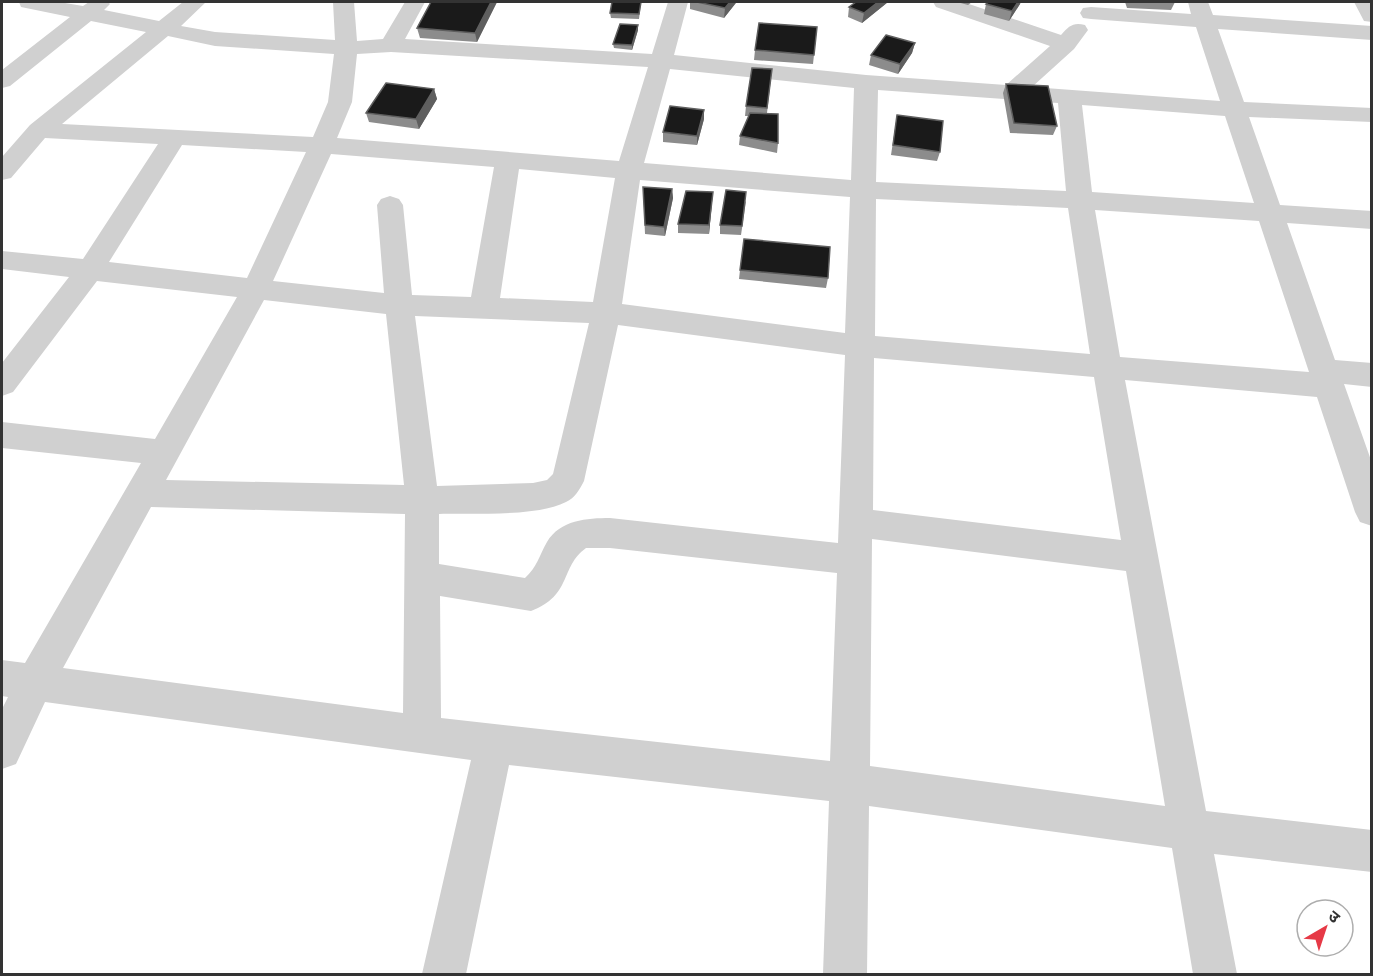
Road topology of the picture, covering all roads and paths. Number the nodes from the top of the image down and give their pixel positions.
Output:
1 (29, 2) edge
2 (196, 2) edge
3 (344, 2) edge
4 (415, 2) edge
5 (678, 2) edge
6 (944, 2) edge
7 (1364, 2) edge
8 (94, 7) edge
9 (1094, 7) edge
10 (1202, 11) edge
11 (1371, 16) edge
12 (163, 29) junction
13 (1371, 33) edge
14 (1066, 44) junction
15 (391, 45) junction
16 (346, 48) junction
17 (662, 61) junction
18 (2, 81) edge
19 (866, 82) junction
20 (1011, 93) junction
21 (1069, 97) junction
22 (1235, 109) junction
23 (1371, 115) edge
24 (39, 130) junction
25 (175, 135) junction
26 (322, 145) junction
27 (508, 160) junction
28 (629, 170) junction
29 (2, 172) edge
30 (864, 190) junction
31 (1080, 201) junction
32 (390, 205) dead end
33 (1272, 214) junction
34 (1371, 220) edge
35 (2, 260) edge
36 (90, 270) junction
37 (256, 288) junction
38 (399, 305) junction
39 (484, 307) junction
40 (606, 313) junction
41 (860, 346) junction
42 (1107, 366) junction
43 (1371, 375) edge
44 (1326, 378) junction
45 (2, 384) edge
46 (2, 435) edge
47 (165, 453) junction
48 (142, 493) junction
49 (422, 500) junction
50 (1371, 512) edge
51 (856, 522) junction
52 (1141, 558) junction
53 (855, 560) junction
54 (423, 578) junction
55 (18, 680) edge
56 (422, 734) junction
57 (494, 744) junction
58 (2, 750) edge
59 (850, 783) junction
60 (1189, 830) junction
61 (1371, 851) edge
62 (444, 975) edge
63 (845, 975) edge
64 (1215, 975) edge

1 - 8 street
2 - 12 street
3 - 16 street
4 - 15 street
5 - 17 street
6 - 14 street
7 - 11 street
8 - 12 street
8 - 18 street
9 - 10 street
9 - 14 street
10 - 13 street
10 - 22 street
12 - 16 street
12 - 24 street
14 - 20 street
15 - 16 street
15 - 17 street
16 - 26 street
17 - 19 street
17 - 28 street
19 - 20 street
19 - 30 street
20 - 21 street
21 - 22 street
21 - 31 street
22 - 23 street
22 - 33 street
24 - 25 street
24 - 29 street
25 - 26 street
25 - 36 street
26 - 27 street
26 - 37 street
27 - 28 street
27 - 39 street
28 - 30 street
28 - 40 street
30 - 31 street
30 - 41 street
31 - 33 street
31 - 42 street
32 - 38 street
33 - 34 street
33 - 44 street
35 - 36 street
36 - 37 street
36 - 45 street
37 - 38 street
37 - 47 street
38 - 39 street
38 - 49 street
39 - 40 street
40 - 41 street
40 - 49 street
41 - 42 street
41 - 51 street
42 - 44 street
42 - 52 street
43 - 44 street
44 - 50 street
46 - 47 street
47 - 48 street
48 - 49 street
48 - 55 street
49 - 54 street
51 - 52 street
51 - 53 street
52 - 60 street
53 - 54 street
53 - 59 street
54 - 56 street
55 - 56 street
55 - 58 street
56 - 57 street
57 - 59 street
57 - 62 street
59 - 60 street
59 - 63 street
60 - 61 street
60 - 64 street

